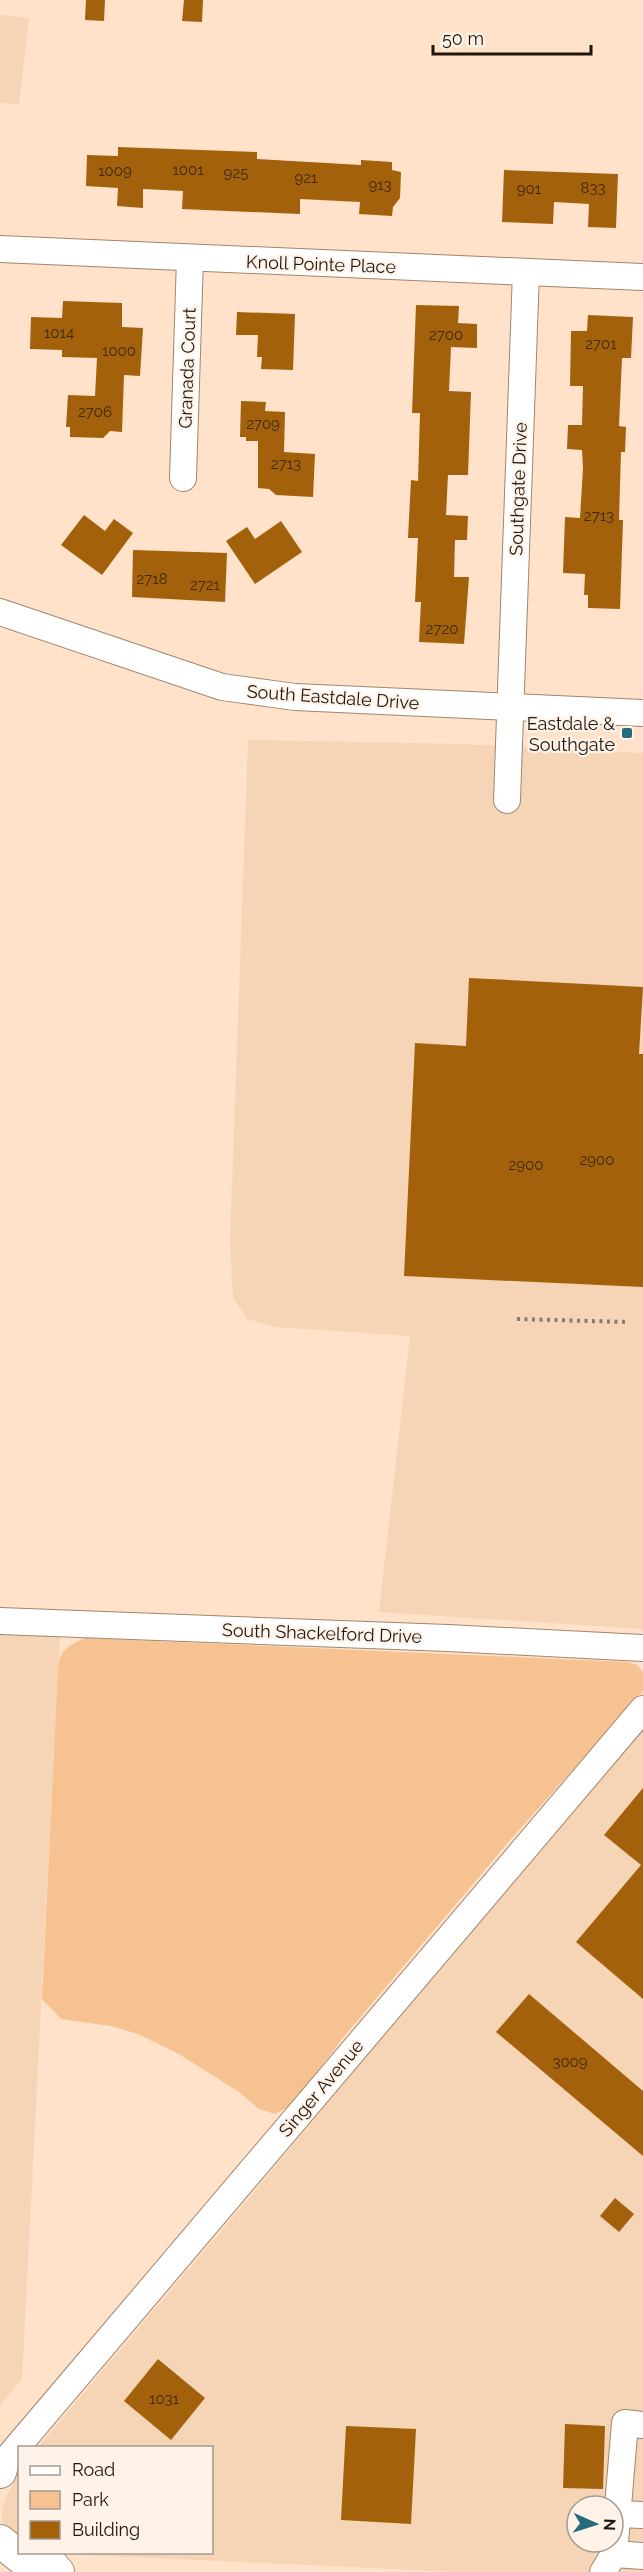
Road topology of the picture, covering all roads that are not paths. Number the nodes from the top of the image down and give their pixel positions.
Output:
1 (0, 249) edge
2 (190, 258) junction
3 (526, 272) junction
4 (643, 277) edge
5 (183, 478) dead end
6 (0, 612) edge
7 (511, 707) junction
8 (643, 713) edge
9 (507, 800) dead end
10 (0, 1621) edge
11 (643, 1648) edge
12 (643, 1708) edge
13 (643, 2425) edge
14 (20, 2446) edge
15 (18, 2448) edge
16 (633, 2452) edge
17 (1, 2468) edge
18 (631, 2483) edge
19 (625, 2514) edge
20 (642, 2515) edge
21 (0, 2541) edge
22 (643, 2556) edge
23 (608, 2563) edge
24 (58, 2572) edge

1 - 2 street, Knoll Pointe Place
2 - 3 street, Knoll Pointe Place
2 - 5 street, Granada Court
3 - 4 street, Knoll Pointe Place
3 - 7 street, Southgate Drive
6 - 7 street, South Eastdale Drive
7 - 8 street, South Eastdale Drive
7 - 9 street, Southgate Drive
10 - 11 street, South Shackelford Drive
12 - 14 street, Singer Avenue
13 - 16 street
15 - 17 street, Singer Avenue
16 - 18 street
19 - 20 street
21 - 24 main road
22 - 23 street

